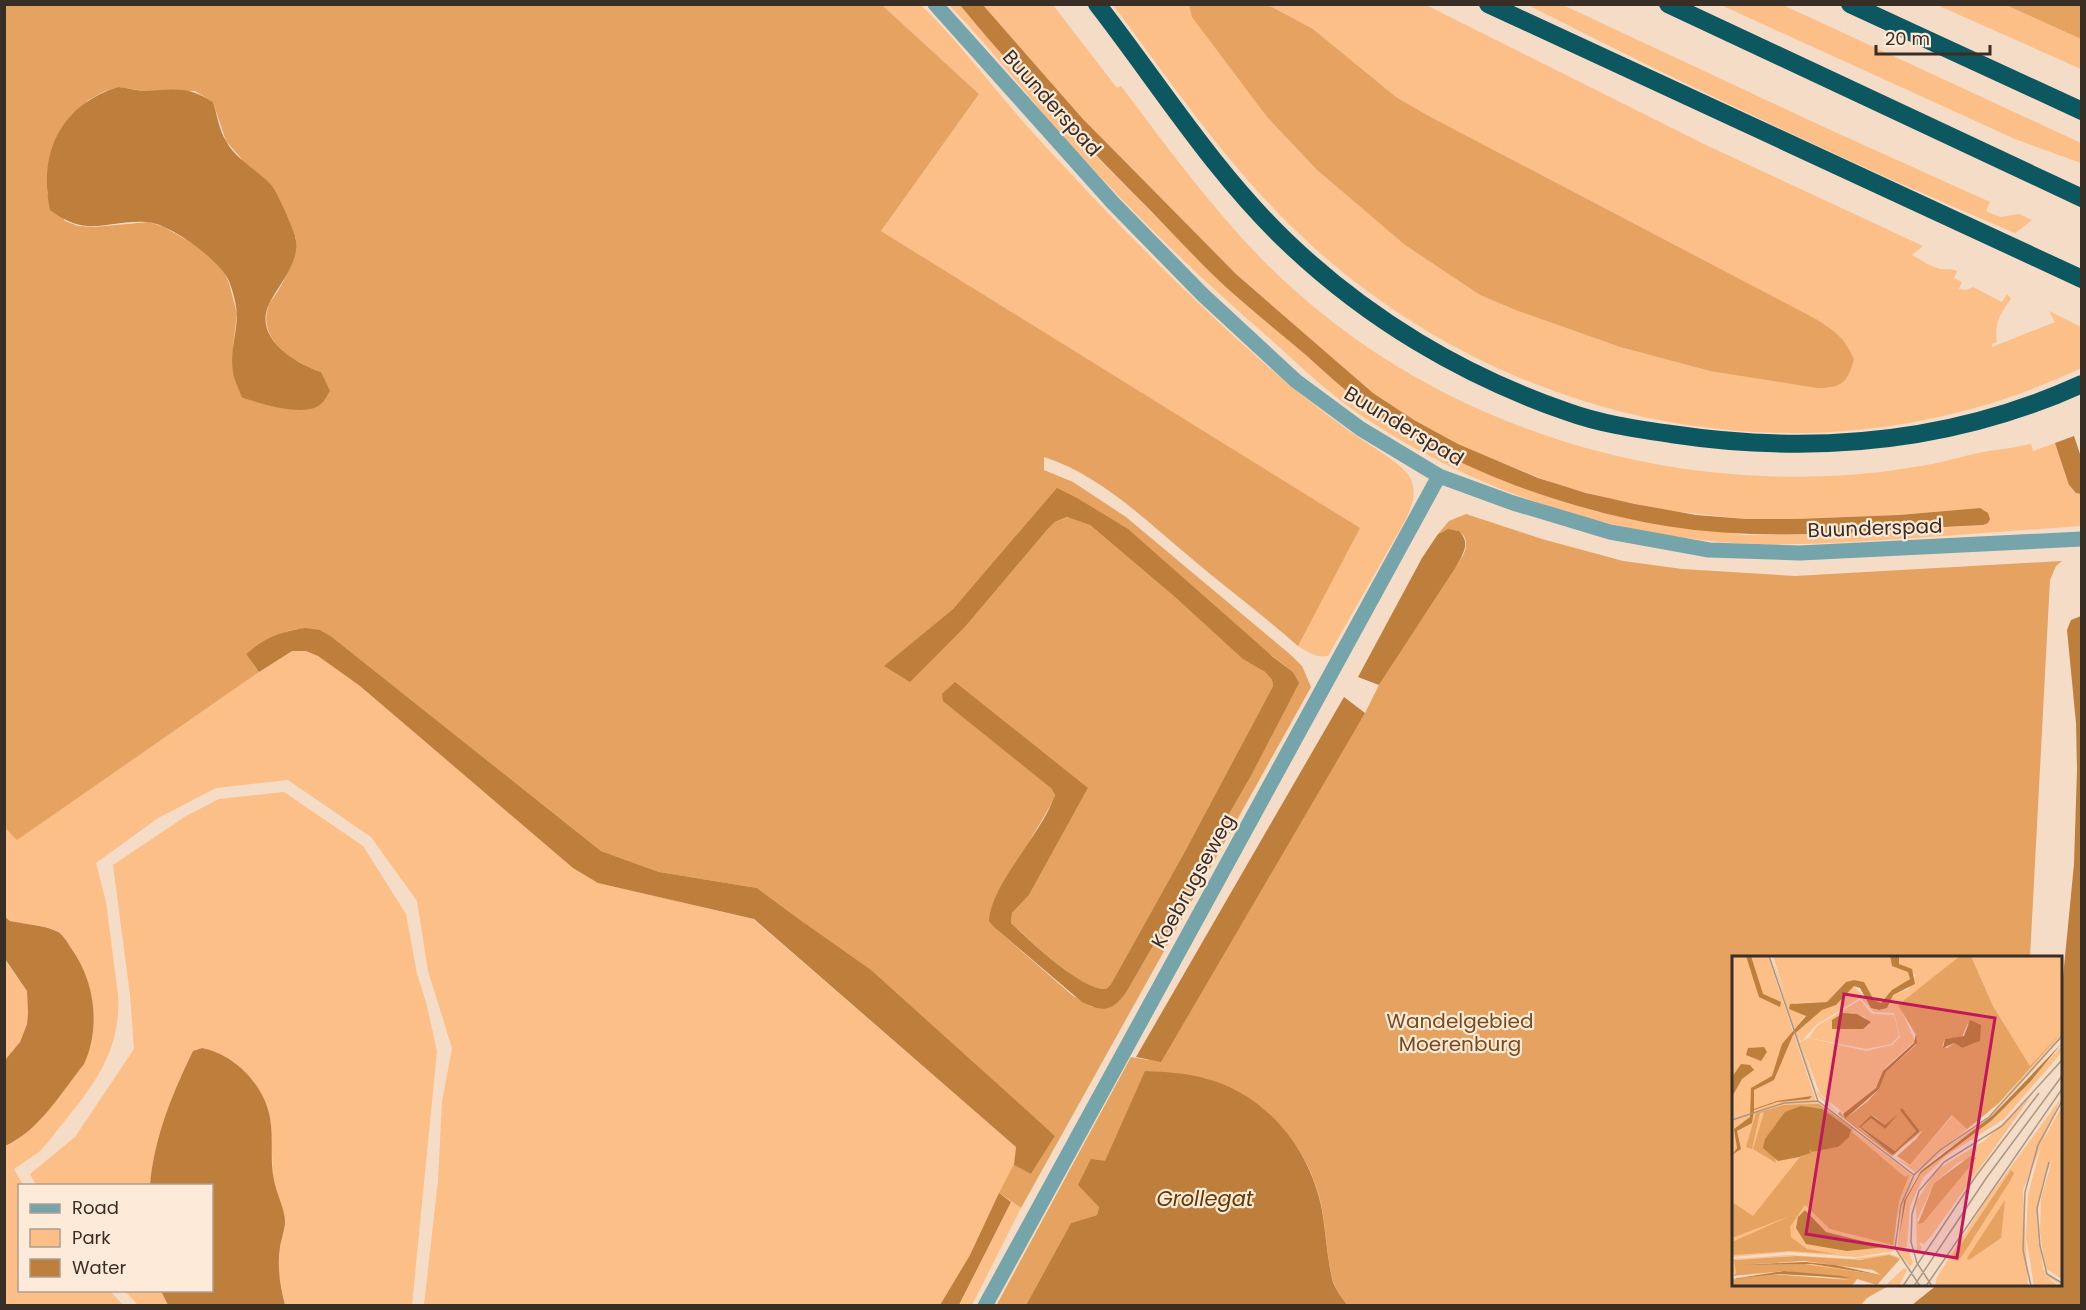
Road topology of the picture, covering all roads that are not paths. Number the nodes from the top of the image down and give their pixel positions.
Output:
1 (935, 4) edge
2 (1097, 4) edge
3 (1488, 4) edge
4 (1668, 4) edge
5 (1850, 4) edge
6 (2082, 111) edge
7 (2075, 195) edge
8 (2082, 279) edge
9 (2082, 384) edge
10 (1439, 476) junction
11 (2082, 539) edge
12 (985, 1305) edge

1 - 10 street, Buunderspad
2 - 9 highway
3 - 8 highway
4 - 7 highway
5 - 6 highway
10 - 11 street, Buunderspad
10 - 12 street, Koebrugseweg

